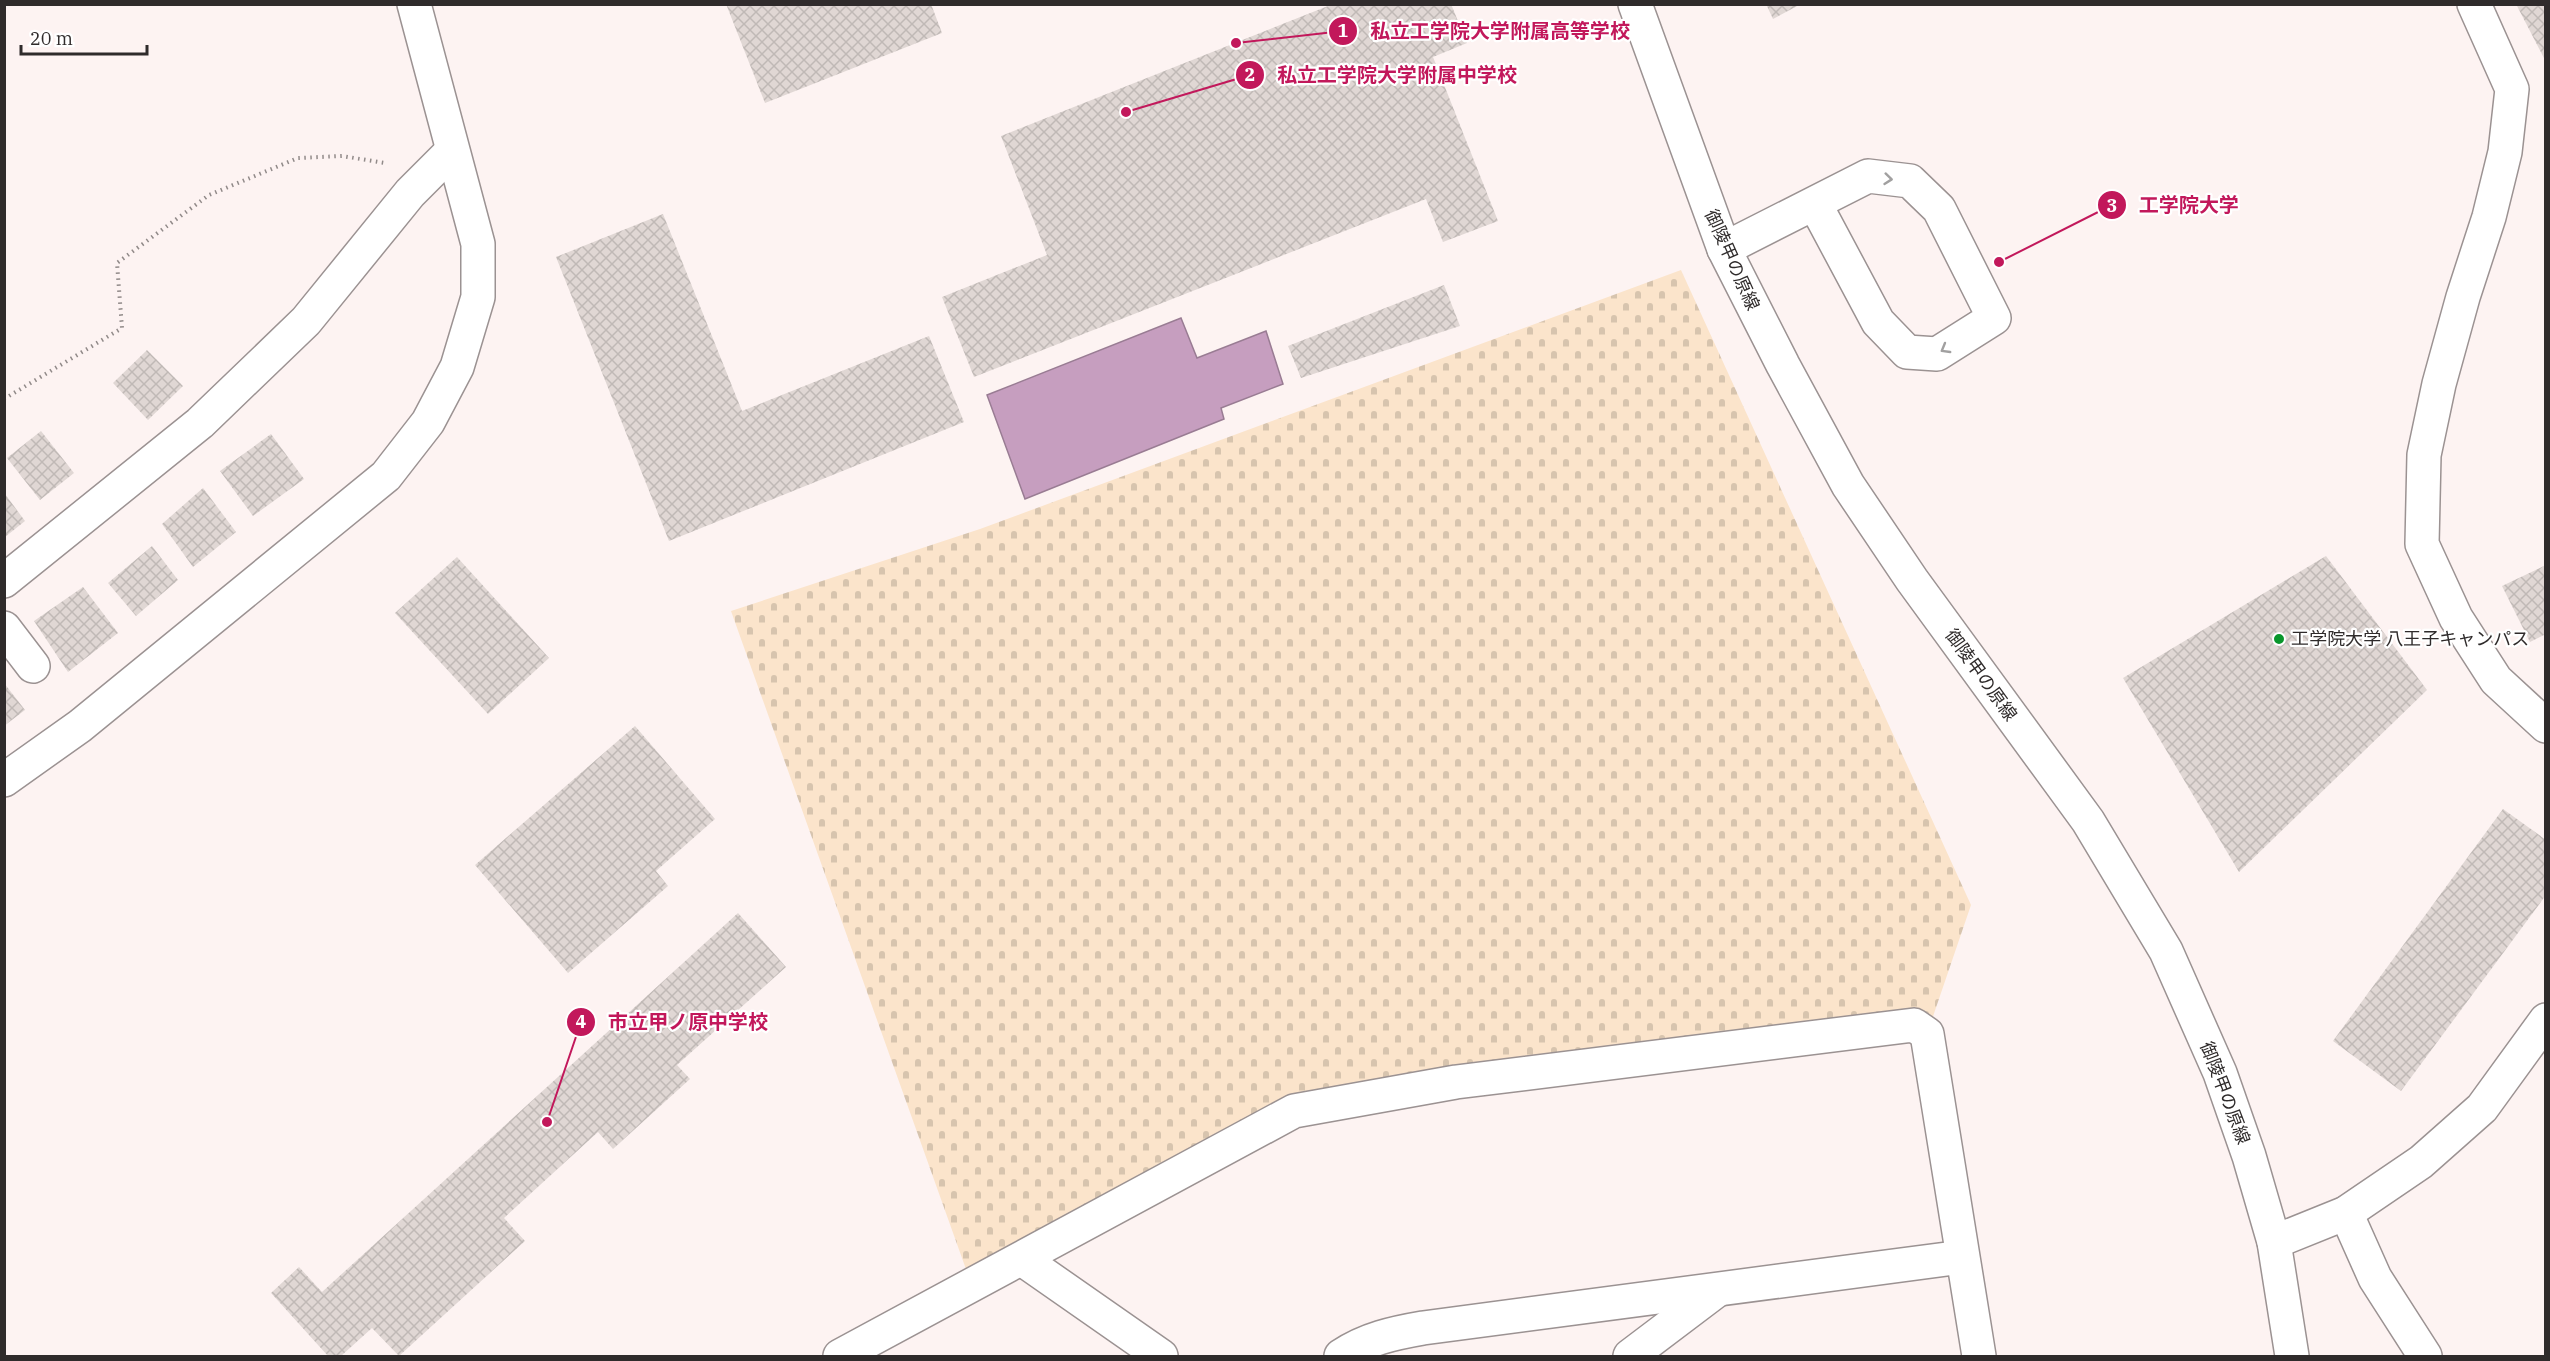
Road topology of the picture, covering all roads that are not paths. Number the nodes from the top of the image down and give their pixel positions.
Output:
1 (414, 4) edge
2 (1635, 4) edge
3 (2474, 4) edge
4 (443, 161) junction
5 (1815, 204) junction
6 (1724, 249) junction
7 (4, 581) edge
8 (4, 628) edge
9 (33, 666) dead end
10 (2546, 726) edge
11 (4, 780) edge
12 (2546, 1020) edge
13 (2346, 1212) junction
14 (2274, 1242) junction
15 (1962, 1257) junction
16 (1022, 1259) junction
17 (1717, 1290) junction
18 (840, 1356) edge
19 (1161, 1356) edge
20 (1341, 1356) edge
21 (1630, 1356) edge
22 (1979, 1356) edge
23 (2292, 1356) edge
24 (2425, 1356) edge

1 - 4 street
2 - 6 street, 御陵甲の原線
3 - 10 street
4 - 7 street
4 - 11 street
5 -> 5 street
5 - 6 street
6 - 14 street, 御陵甲の原線
8 - 9 street
12 - 13 street
13 - 14 street
13 - 24 street
14 - 23 street, 御陵甲の原線
15 - 16 street
15 - 17 street
15 - 22 street
16 - 18 street
16 - 19 street
17 - 20 street
17 - 21 street

